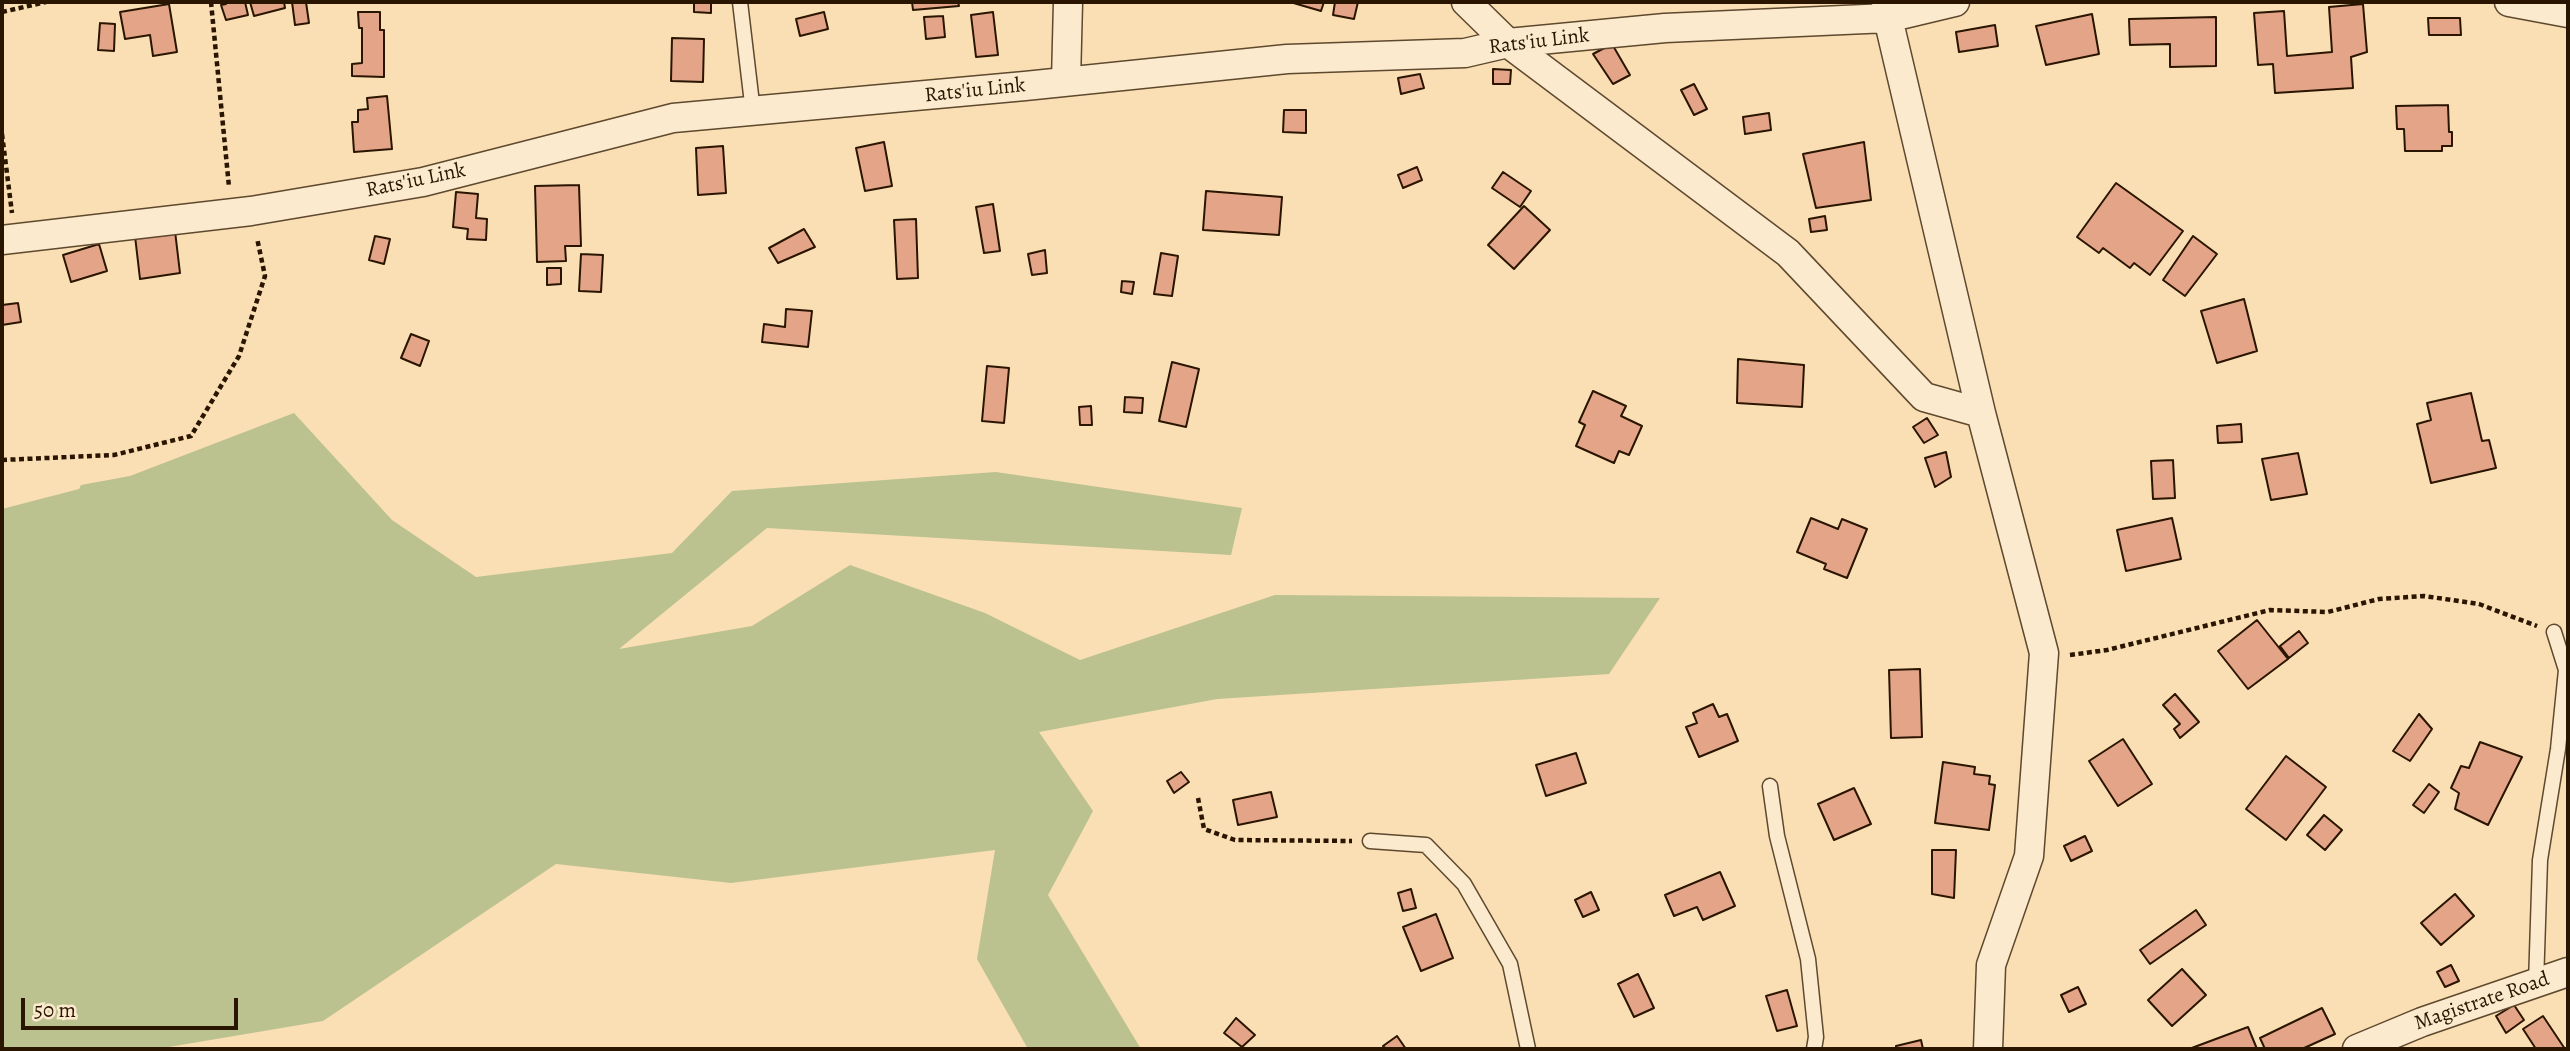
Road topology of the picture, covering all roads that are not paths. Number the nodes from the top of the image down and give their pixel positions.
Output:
1 (740, 2) edge
2 (1068, 2) edge
3 (1465, 2) edge
4 (1955, 2) edge
5 (2509, 2) edge
6 (1887, 10) edge
7 (2568, 13) edge
8 (1508, 43) junction
9 (1066, 81) junction
10 (753, 112) junction
11 (8, 238) edge
12 (1981, 413) junction
13 (2554, 632) road end
14 (1770, 786) dead end
15 (1370, 841) road end
16 (2568, 972) edge
17 (2536, 984) junction
18 (1528, 1049) edge
19 (1814, 1049) edge
20 (1989, 1049) edge
21 (2357, 1049) edge

1 - 10 lane
2 - 9 street
3 - 8 street
4 - 6 street, Rats'iu Link
5 - 7 street
6 - 8 street, Rats'iu Link
6 - 12 street
8 - 9 street, Rats'iu Link
8 - 12 street
9 - 10 street, Rats'iu Link
10 - 11 street, Rats'iu Link
12 - 20 street
13 - 17 lane
14 - 19 lane
15 - 18 lane
16 - 17 street, Magistrate Road
17 - 21 street, Magistrate Road

